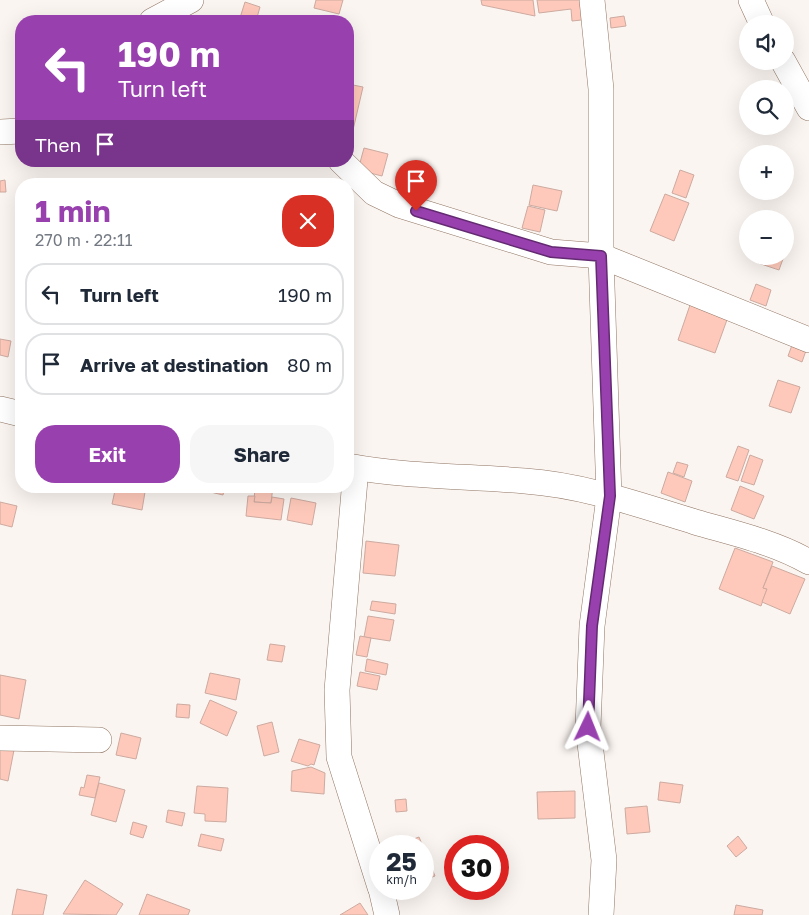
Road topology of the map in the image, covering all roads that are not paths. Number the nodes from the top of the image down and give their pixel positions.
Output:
1 (191, 0) edge
2 (592, 0) edge
3 (751, 0) edge
4 (163, 15) edge
5 (758, 15) edge
6 (788, 70) edge
7 (809, 108) edge
8 (15, 131) edge
9 (0, 132) edge
10 (347, 167) edge
11 (601, 256) junction
12 (809, 340) edge
13 (0, 409) edge
14 (15, 413) edge
15 (354, 467) edge
16 (350, 493) edge
17 (610, 496) junction
18 (809, 562) edge
19 (0, 738) edge
20 (99, 740) dead end
21 (369, 853) edge
22 (383, 900) edge
23 (387, 915) edge
24 (600, 915) edge

1 - 4 street
2 - 11 street
3 - 5 street
6 - 7 street
8 - 9 street
10 - 11 street
11 - 12 street
11 - 17 street
13 - 14 street
15 - 17 street
16 - 21 street
17 - 18 street
17 - 24 street
19 - 20 street
22 - 23 street

